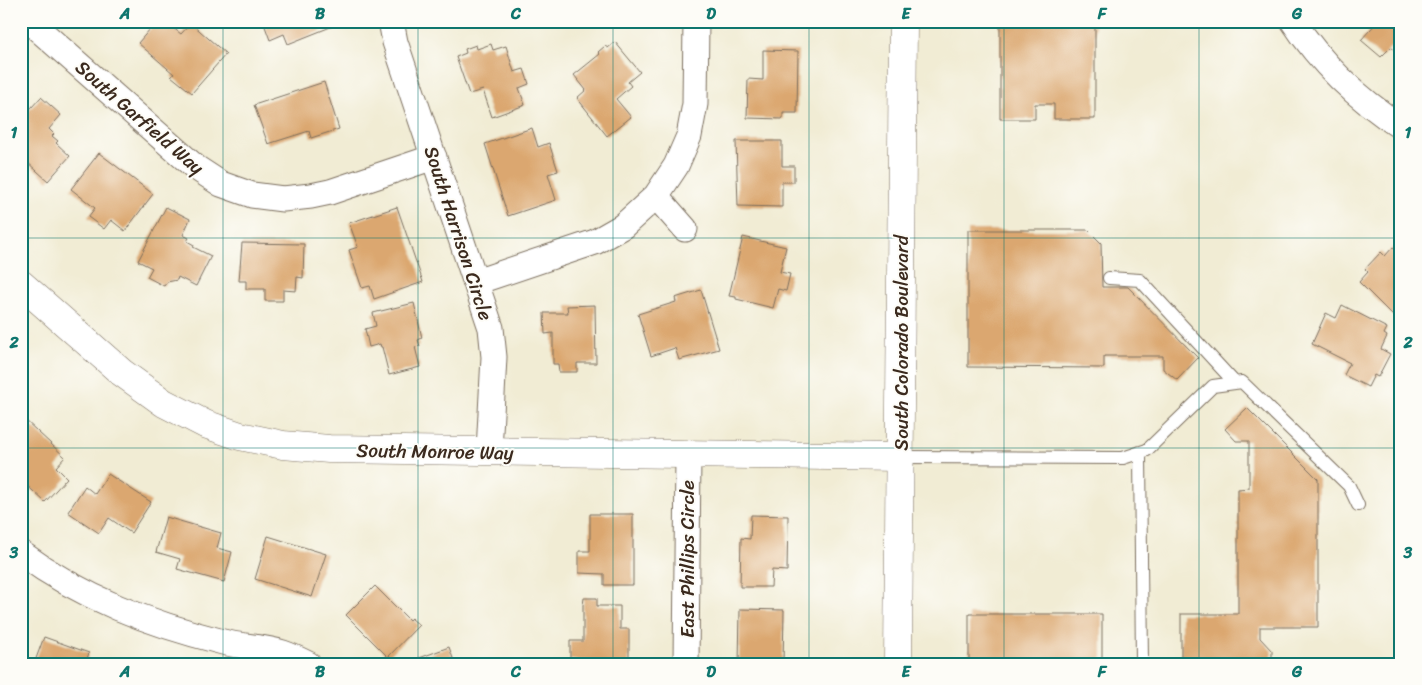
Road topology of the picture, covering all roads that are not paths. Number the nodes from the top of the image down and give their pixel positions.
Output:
1 (30, 21) edge
2 (391, 21) edge
3 (696, 21) edge
4 (903, 21) edge
5 (1293, 21) edge
6 (1401, 127) edge
7 (434, 157) junction
8 (656, 196) junction
9 (685, 228) dead end
10 (1109, 278) dead end
11 (476, 282) junction
12 (21, 284) edge
13 (1235, 383) junction
14 (489, 451) junction
15 (1140, 452) junction
16 (688, 455) junction
17 (900, 457) junction
18 (1358, 505) dead end
19 (24, 560) edge
20 (308, 664) edge
21 (686, 664) edge
22 (898, 664) edge
23 (1142, 664) edge

1 - 7 street, South Garfield Way
2 - 7 street, South Harrison Circle
3 - 8 street
4 - 17 street, South Colorado Boulevard
5 - 6 street
7 - 11 street, South Harrison Circle
8 - 9 street
8 - 11 street
10 - 13 lane
11 - 14 street, South Harrison Circle
12 - 14 street, South Monroe Way
13 - 15 lane
13 - 18 lane
14 - 16 street, South Monroe Way
15 - 17 lane
15 - 23 lane
16 - 17 street, South Monroe Way
16 - 21 street, East Phillips Circle
17 - 22 street, South Colorado Boulevard
19 - 20 street

